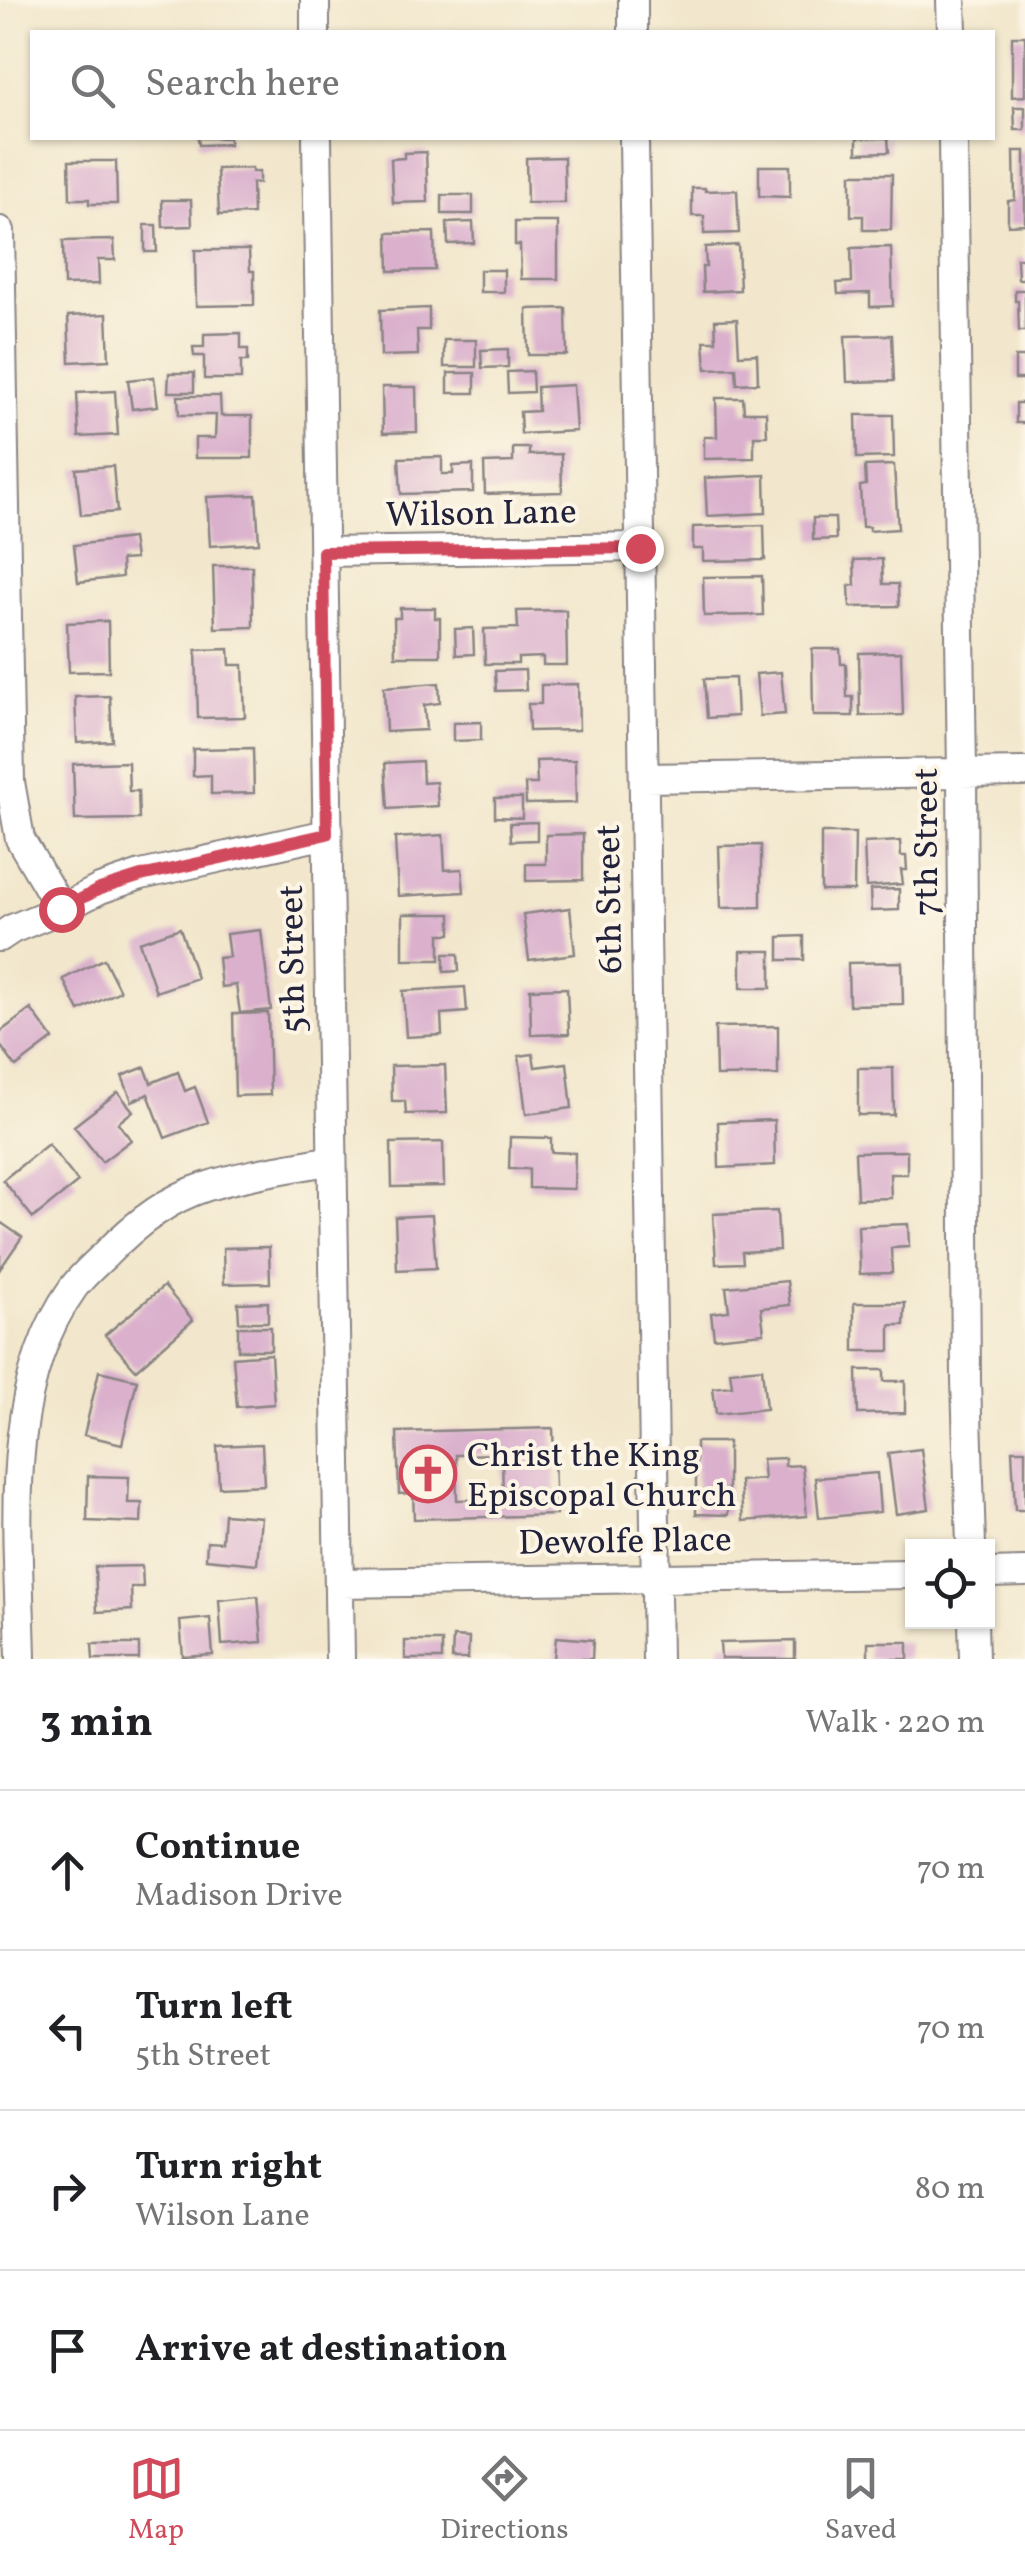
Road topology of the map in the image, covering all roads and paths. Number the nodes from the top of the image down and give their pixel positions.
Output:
1 (315, 0) edge
2 (632, 0) edge
3 (951, 0) edge
4 (315, 30) edge
5 (633, 30) edge
6 (952, 30) edge
7 (317, 140) edge
8 (634, 140) edge
9 (953, 140) edge
10 (0, 231) edge
11 (640, 548) junction
12 (323, 552) junction
13 (1025, 772) edge
14 (962, 773) junction
15 (644, 778) junction
16 (327, 834) junction
17 (61, 909) junction
18 (0, 937) edge
19 (332, 1160) junction
20 (972, 1539) edge
21 (1025, 1572) edge
22 (995, 1573) edge
23 (905, 1574) edge
24 (656, 1577) junction
25 (339, 1583) junction
26 (973, 1629) edge
27 (21, 1659) edge
28 (340, 1659) edge
29 (657, 1659) edge
30 (974, 1659) edge

1 - 4 street
2 - 5 street
3 - 6 street
7 - 12 street, 5th Street
8 - 11 street, 6th Street
9 - 14 street, 7th Street
10 - 17 street
11 - 12 street, Wilson Lane
11 - 15 street, 6th Street
12 - 16 street, 5th Street
13 - 14 street
14 - 15 street
14 - 20 street, 7th Street
15 - 24 street, 6th Street
16 - 17 street
16 - 19 street, 5th Street
17 - 18 street
19 - 25 street, 5th Street
19 - 27 street
21 - 22 street
23 - 24 street, Dewolfe Place
24 - 25 street, Dewolfe Place
24 - 29 street, 6th Street
25 - 28 street, 5th Street
26 - 30 street

